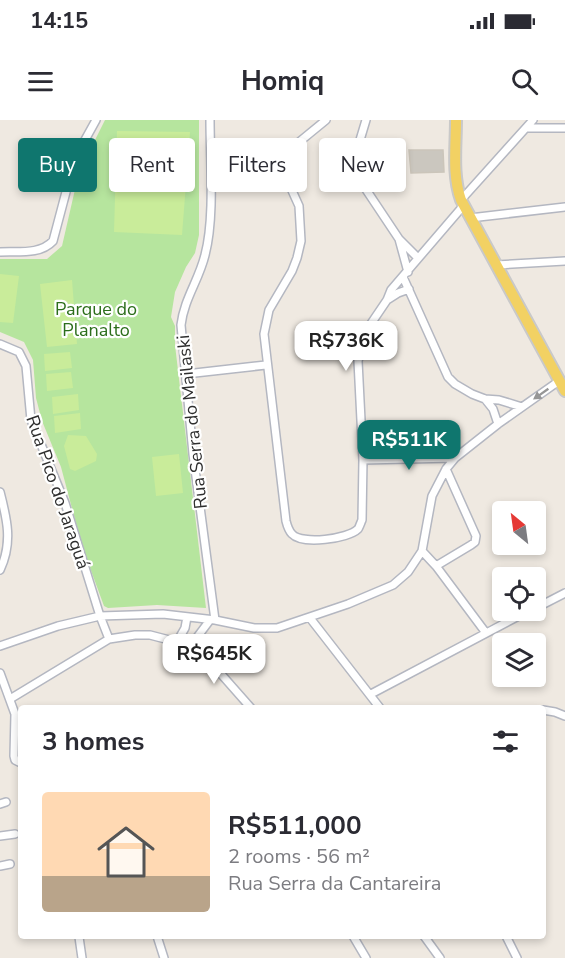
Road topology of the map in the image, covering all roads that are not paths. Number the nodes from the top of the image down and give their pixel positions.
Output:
1 (96, 120) edge
2 (210, 120) edge
3 (326, 120) edge
4 (366, 120) edge
5 (456, 120) edge
6 (533, 120) edge
7 (526, 128) junction
8 (565, 128) edge
9 (462, 202) junction
10 (565, 207) edge
11 (470, 218) junction
12 (399, 239) junction
13 (0, 252) edge
14 (418, 258) junction
15 (565, 261) edge
16 (496, 265) junction
17 (406, 274) junction
18 (409, 289) junction
19 (387, 300) junction
20 (0, 344) edge
21 (266, 365) junction
22 (186, 374) junction
23 (562, 386) edge
24 (485, 399) junction
25 (522, 407) junction
26 (498, 424) junction
27 (455, 458) junction
28 (363, 460) junction
29 (446, 469) junction
30 (0, 492) edge
31 (422, 551) junction
32 (436, 566) junction
33 (0, 570) edge
34 (565, 592) edge
35 (546, 602) edge
36 (100, 616) junction
37 (187, 617) junction
38 (310, 618) junction
39 (213, 620) junction
40 (509, 621) edge
41 (486, 633) junction
42 (109, 639) junction
43 (177, 642) junction
44 (0, 646) edge
45 (189, 648) junction
46 (0, 672) edge
47 (370, 694) junction
48 (10, 699) junction
49 (248, 705) edge
50 (378, 705) edge
51 (546, 710) edge
52 (565, 717) edge
53 (18, 762) edge
54 (15, 834) dead end
55 (0, 836) edge
56 (10, 864) dead end
57 (0, 866) edge
58 (79, 939) edge
59 (158, 939) edge
60 (355, 939) edge
61 (426, 939) edge
62 (508, 939) edge
63 (82, 958) edge
64 (164, 958) edge
65 (366, 958) edge
66 (440, 958) edge
67 (517, 958) edge

1 - 13 street
2 - 22 street, Rua Serra do Mailaski
3 - 21 street
4 - 12 street
5 - 9 main road
6 - 7 street
7 - 8 street
7 - 9 street
9 - 11 main road
9 - 14 street
10 - 11 street
11 - 16 main road
12 - 14 street
12 - 17 street
14 - 17 street
15 - 16 street
16 - 23 main road
17 - 18 street
17 - 19 street
18 - 19 street
18 - 24 street
19 - 28 street
20 - 36 street, Rua Pico do Jaraguá
21 - 22 street
21 - 28 street
22 - 39 street, Rua Serra do Mailaski
23 -> 25 street
24 - 25 street
24 - 26 street
25 - 26 street
26 - 27 street
27 - 28 street
27 - 29 street
29 - 31 street
29 - 32 street
30 - 33 street
31 - 32 street
31 - 38 street
32 - 41 street
34 - 35 street
36 - 37 street
36 - 42 street, Rua Pico do Jaraguá
36 - 44 street
37 - 39 street
37 - 43 street
38 - 39 street
38 - 47 street
39 - 45 street
40 - 41 street
41 - 47 street
42 - 43 street
42 - 48 street
43 - 45 street
45 - 49 street
46 - 48 street
47 - 50 street
48 - 53 street
51 - 52 street
54 - 55 street
56 - 57 street
58 - 63 street
59 - 64 street
60 - 65 street
61 - 66 street
62 - 67 street

